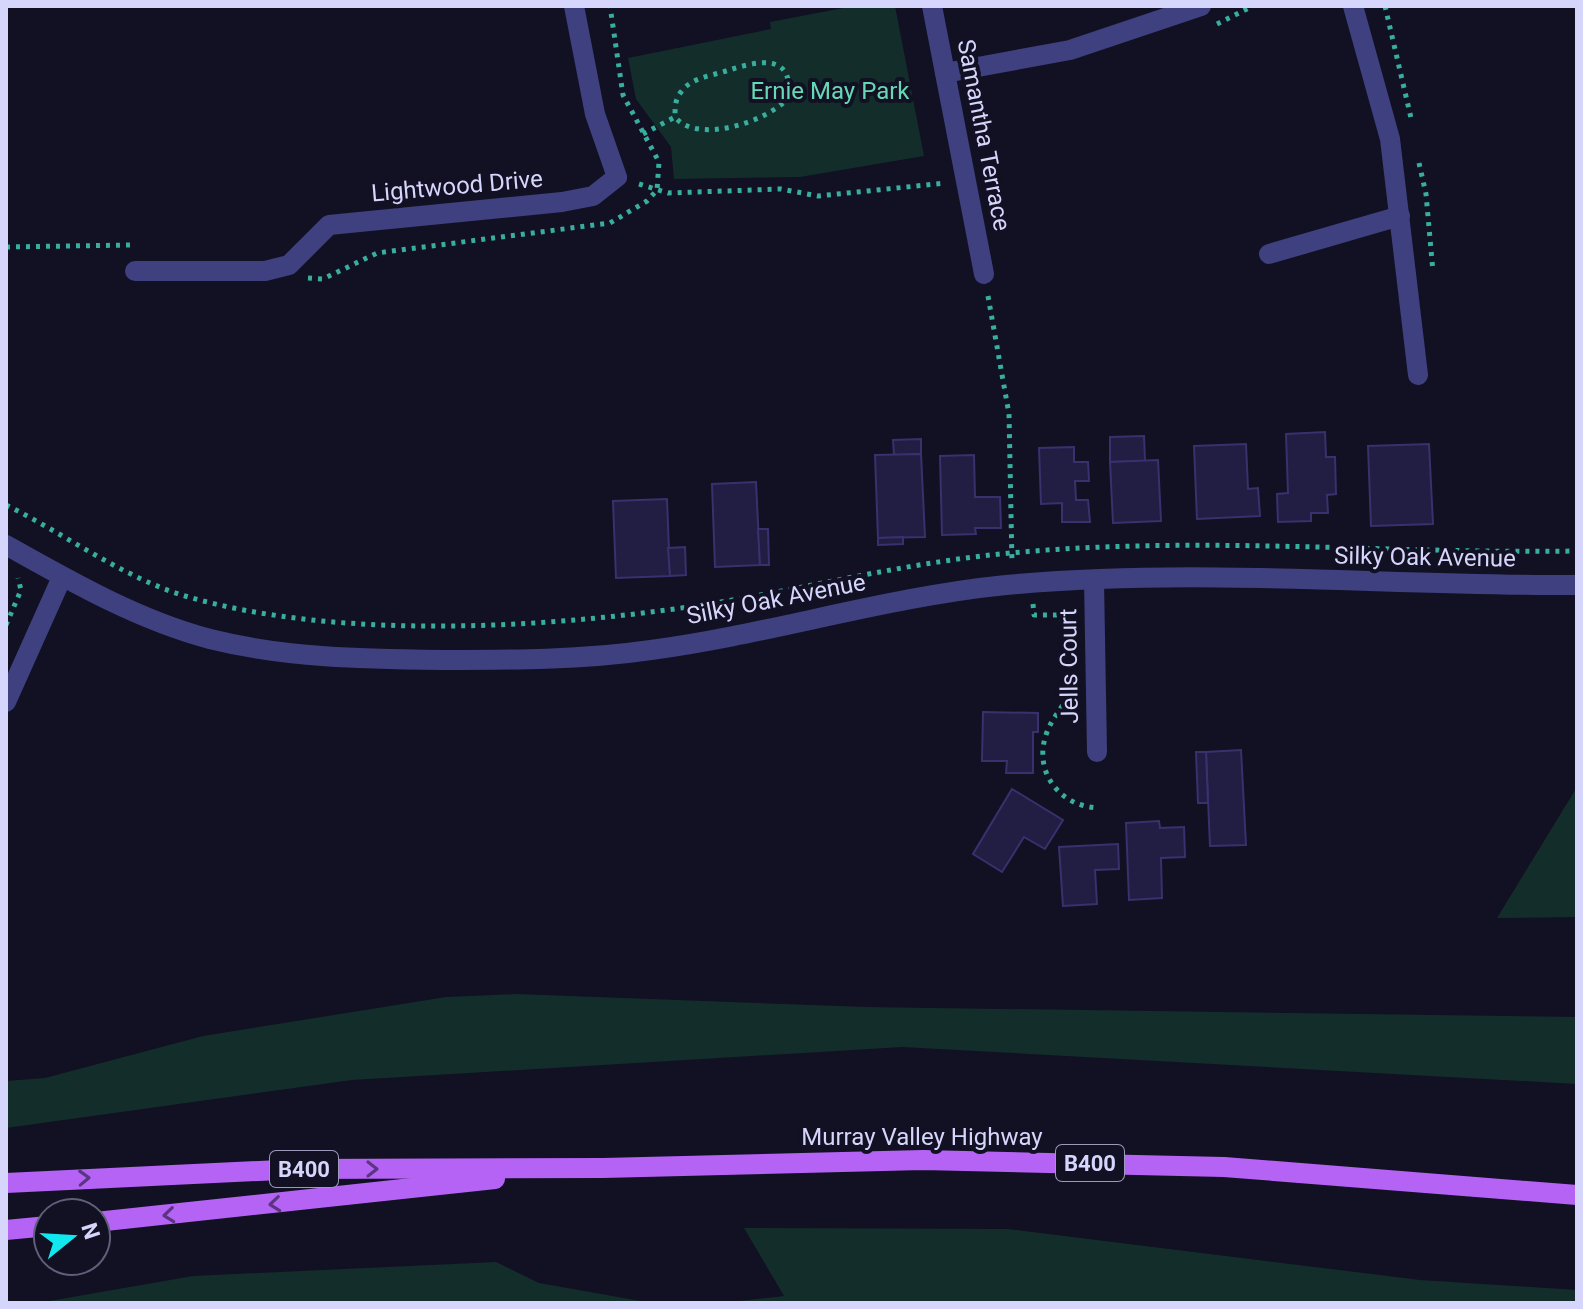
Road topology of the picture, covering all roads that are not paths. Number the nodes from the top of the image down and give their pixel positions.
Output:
1 (574, 6) edge
2 (932, 6) edge
3 (1201, 6) edge
4 (1353, 6) edge
5 (945, 73) junction
6 (1400, 216) junction
7 (1269, 254) dead end
8 (135, 271) road end
9 (984, 274) road end
10 (1418, 375) dead end
11 (6, 545) edge
12 (62, 577) junction
13 (1094, 580) junction
14 (1577, 585) edge
15 (6, 702) edge
16 (1097, 752) dead end
17 (603, 1168) junction
18 (6, 1183) edge
19 (1577, 1195) edge
20 (112, 1220) edge
21 (32, 1228) edge
22 (6, 1230) edge

1 - 8 street, Lightwood Drive
2 - 5 street, Samantha Terrace
3 - 5 street
4 - 6 street
5 - 9 street, Samantha Terrace
6 - 7 street
6 - 10 street
11 - 12 street, Silky Oak Avenue
12 - 13 street, Silky Oak Avenue
12 - 15 street
13 - 14 street, Silky Oak Avenue
13 - 16 street, Jells Court
18 -> 17 main road, Murray Valley Highway / B400
17 - 19 main road, Murray Valley Highway / B400
17 -> 20 main road, Murray Valley Highway / B400
21 - 22 main road

